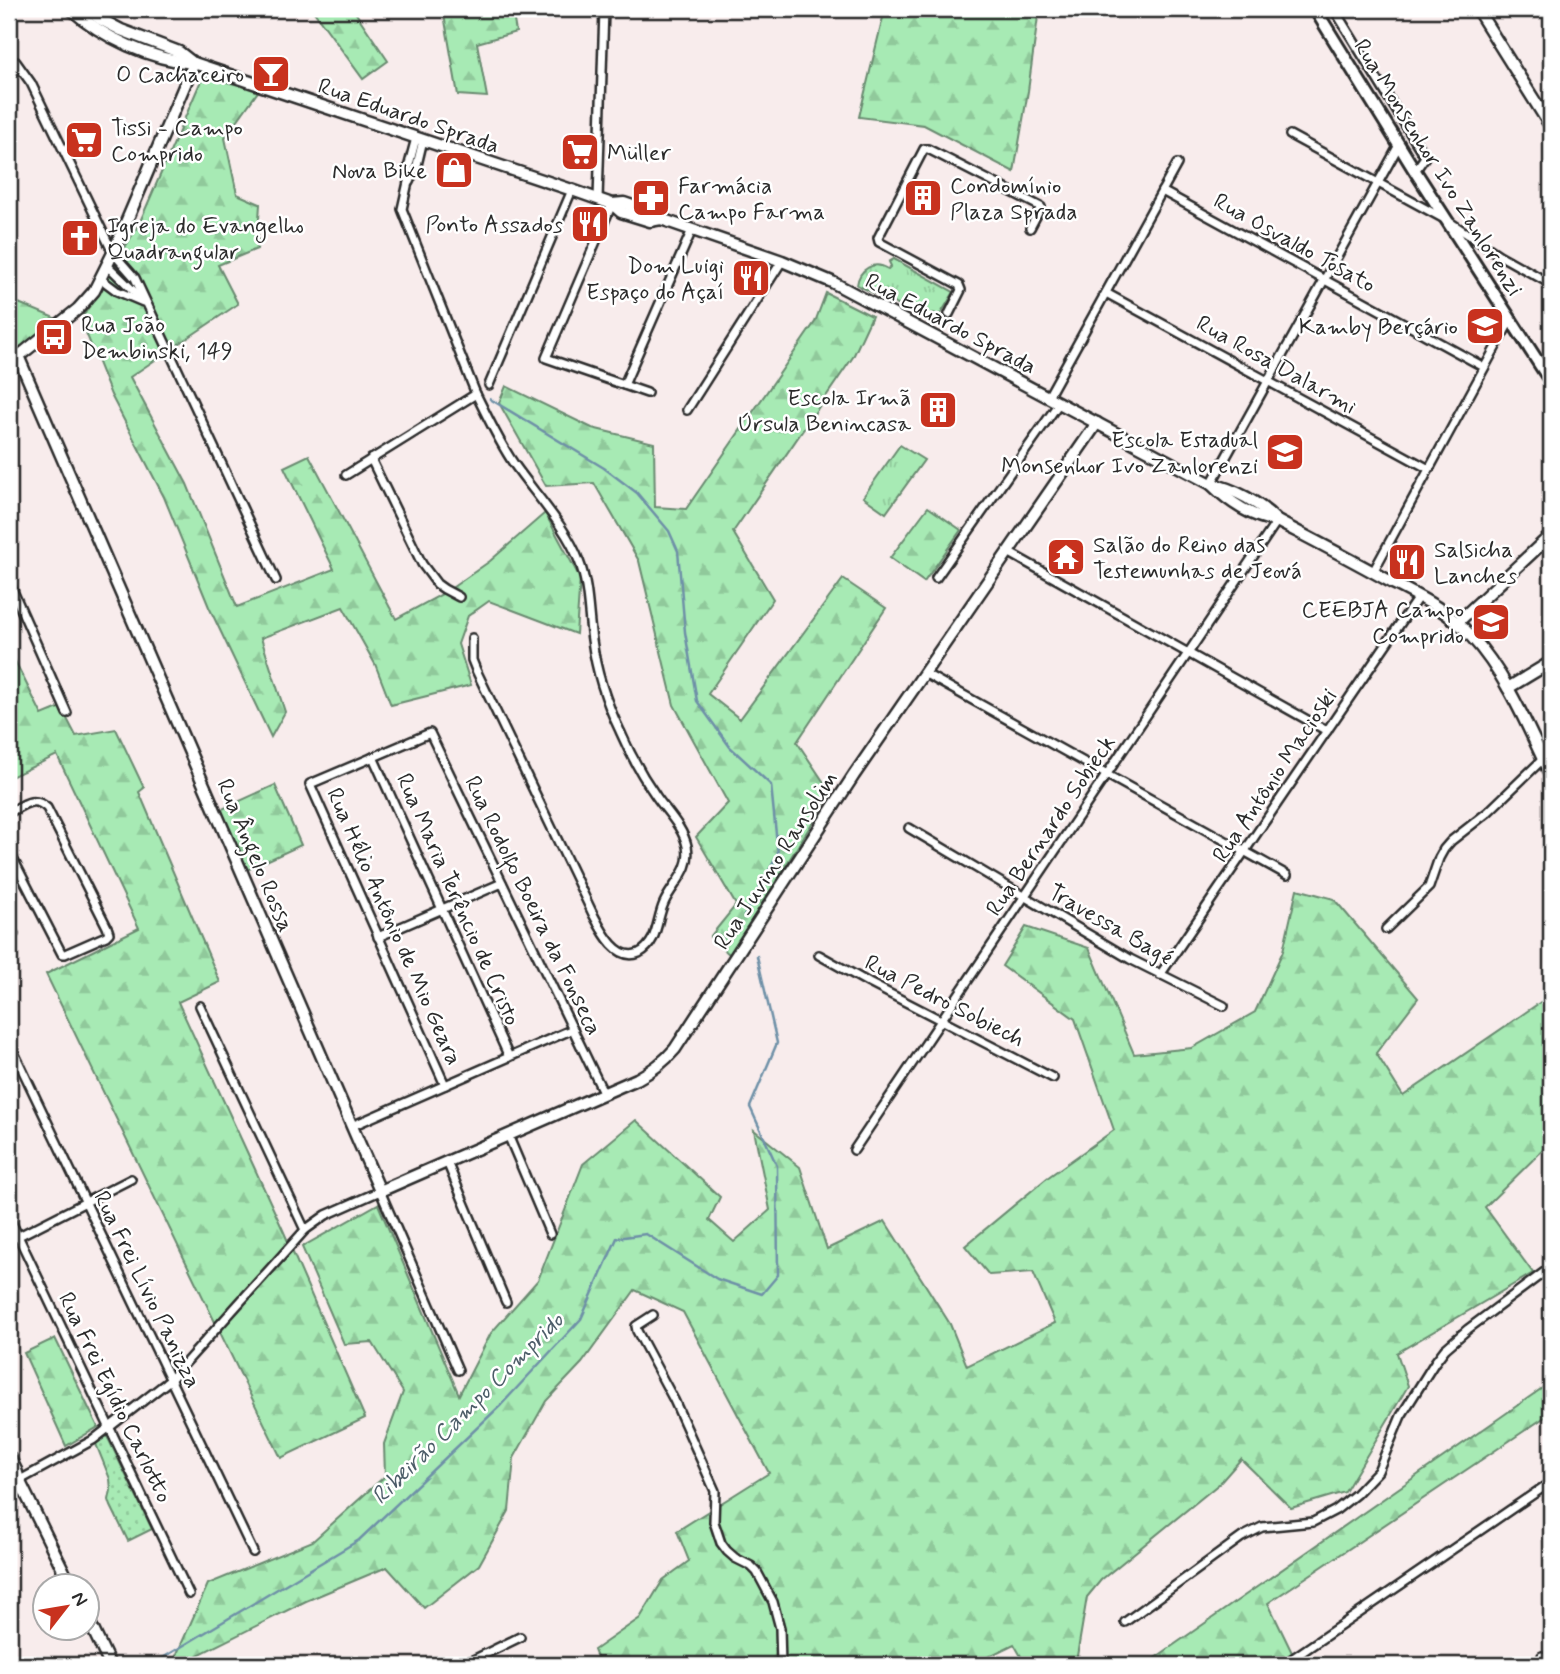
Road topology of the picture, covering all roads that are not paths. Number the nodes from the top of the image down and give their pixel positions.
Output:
1 (71, 9) edge
2 (87, 9) edge
3 (604, 9) edge
4 (1315, 9) edge
5 (1334, 9) edge
6 (1477, 9) edge
7 (16, 62) dead end
8 (194, 63) junction
9 (1551, 127) edge
10 (1290, 135) dead end
11 (420, 139) junction
12 (1399, 145) junction
13 (1177, 164) dead end
14 (1415, 170) junction
15 (1378, 183) junction
16 (572, 190) junction
17 (1162, 191) junction
18 (598, 200) junction
19 (612, 204) junction
20 (1448, 221) junction
21 (1030, 228) dead end
22 (692, 230) junction
23 (113, 253) junction
24 (782, 261) junction
25 (108, 265) junction
26 (101, 279) junction
27 (1324, 280) junction
28 (1551, 284) edge
29 (1106, 293) junction
30 (147, 303) junction
31 (949, 314) dead end
32 (1511, 318) junction
33 (18, 356) junction
34 (9, 364) edge
35 (1484, 367) junction
36 (1268, 381) junction
37 (1551, 382) edge
38 (624, 385) junction
39 (489, 386) dead end
40 (647, 393) dead end
41 (477, 394) junction
42 (1048, 397) junction
43 (1059, 403) junction
44 (687, 410) dead end
45 (1097, 423) junction
46 (372, 459) junction
47 (1429, 469) junction
48 (346, 475) dead end
49 (1211, 484) junction
50 (1277, 521) junction
51 (1551, 536) edge
52 (1008, 552) junction
53 (1373, 572) junction
54 (936, 578) dead end
55 (276, 580) dead end
56 (9, 582) edge
57 (459, 597) dead end
58 (1419, 597) junction
59 (1458, 622) junction
60 (472, 638) dead end
61 (1188, 653) junction
62 (1551, 662) edge
63 (925, 673) junction
64 (1507, 688) junction
65 (67, 713) dead end
66 (1327, 731) junction
67 (373, 757) junction
68 (1543, 758) junction
69 (1107, 774) junction
70 (1551, 775) edge
71 (9, 813) edge
72 (909, 828) dead end
73 (9, 850) edge
74 (1245, 851) junction
75 (1287, 875) dead end
76 (502, 883) junction
77 (1025, 897) junction
78 (442, 909) junction
79 (1385, 929) dead end
80 (379, 937) junction
81 (819, 955) dead end
82 (1160, 975) junction
83 (200, 1006) dead end
84 (1224, 1006) dead end
85 (942, 1020) junction
86 (573, 1029) junction
87 (9, 1042) edge
88 (509, 1057) junction
89 (1053, 1078) dead end
90 (445, 1085) junction
91 (604, 1094) junction
92 (352, 1126) junction
93 (508, 1135) junction
94 (854, 1150) dead end
95 (447, 1162) junction
96 (131, 1179) dead end
97 (380, 1191) junction
98 (85, 1202) junction
99 (9, 1217) edge
100 (305, 1230) junction
101 (550, 1234) dead end
102 (18, 1236) junction
103 (9, 1241) edge
104 (1551, 1267) edge
105 (506, 1302) dead end
106 (653, 1315) dead end
107 (458, 1370) dead end
108 (170, 1380) junction
109 (109, 1428) junction
110 (9, 1456) edge
111 (19, 1480) junction
112 (1551, 1482) edge
113 (9, 1486) edge
114 (253, 1552) dead end
115 (64, 1572) edge
116 (189, 1594) dead end
117 (1125, 1622) dead end
118 (520, 1637) dead end
119 (99, 1642) edge
120 (1542, 1656) dead end
121 (110, 1665) edge
122 (463, 1665) edge
123 (781, 1665) edge
124 (1283, 1665) edge
125 (1544, 1665) edge

1 - 8 street, Rua Eduardo Sprada
2 - 8 street, Rua Eduardo Sprada
3 - 18 street
4 - 12 main road, Rua Monsenhor Ivo Zanlorenzi
5 - 14 street
6 - 9 street
7 - 23 street
8 - 11 street, Rua Eduardo Sprada
8 - 23 street
10 - 15 street
11 - 16 street, Rua Eduardo Sprada
11 - 41 street
12 - 14 main road, Rua Monsenhor Ivo Zanlorenzi
12 - 15 street
13 - 17 street
14 - 20 main road, Rua Monsenhor Ivo Zanlorenzi
15 - 20 street
15 - 27 street
16 - 18 street, Rua Eduardo Sprada
16 - 39 street
17 - 27 street, Rua Osvaldo Tosato
17 - 29 street
18 - 19 street, Rua Eduardo Sprada
19 - 22 street, Rua Eduardo Sprada
19 - 38 street
20 - 28 street
20 - 32 main road, Rua Monsenhor Ivo Zanlorenzi
21 - 31 street
22 - 24 street, Rua Eduardo Sprada
22 - 38 street
23 - 25 street
23 - 30 street
24 - 42 street, Rua Eduardo Sprada
24 - 44 street
25 - 26 street
25 - 30 street
26 - 30 street
26 - 33 street
27 - 35 street, Rua Osvaldo Tosato
27 - 36 street
29 - 36 street, Rua Rosa Dalarmi
29 - 42 street
30 - 55 street
32 - 35 street
32 - 37 main road, Rua Monsenhor Ivo Zanlorenzi
33 - 34 street
33 - 92 street, Rua Ângelo Rossa
35 - 47 street
36 - 47 street, Rua Rosa Dalarmi
36 - 49 street
38 - 40 street
41 - 46 street
41 - 60 street
42 - 43 street, Rua Eduardo Sprada
43 - 45 street, Rua Eduardo Sprada
43 - 54 street
45 - 49 street, Rua Eduardo Sprada
45 - 52 street, Rua Juvino Ransolim
46 - 48 street
46 - 57 street
47 - 53 street
49 - 50 street, Rua Eduardo Sprada
50 - 53 street, Rua Eduardo Sprada
50 - 61 street, Rua Bernardo Sobieck
51 - 59 street
52 - 61 street
52 - 63 street, Rua Juvino Ransolim
53 - 58 street, Rua Eduardo Sprada
56 - 65 street
58 - 59 street, Rua Eduardo Sprada
58 - 66 street, Rua Antônio Macioski
59 - 64 street, Rua Eduardo Sprada
61 - 66 street
61 - 69 street, Rua Bernardo Sobieck
62 - 64 street
63 - 69 street
63 - 91 street, Rua Juvino Ransolim
64 - 68 street, Rua Eduardo Sprada
66 - 74 street, Rua Antônio Macioski
67 - 76 street, Rua Rodolfo Boeira da Fonseca
67 - 78 street, Rua Maria Terêncio de Cristo
67 - 80 street, Rua Hélio Antônio de Mio Geara
68 - 70 street, Rua Eduardo Sprada
68 - 79 street
69 - 74 street
69 - 77 street, Rua Bernardo Sobieck
71 - 73 street
72 - 77 street, Travessa Bagé
74 - 75 street
74 - 82 street, Rua Antônio Macioski
76 - 78 street
76 - 86 street, Rua Rodolfo Boeira da Fonseca
77 - 82 street, Travessa Bagé
77 - 85 street, Rua Bernardo Sobieck
78 - 80 street
78 - 88 street, Rua Maria Terêncio de Cristo
80 - 90 street, Rua Hélio Antônio de Mio Geara
81 - 85 street, Rua Pedro Sobiech
82 - 84 street, Travessa Bagé
83 - 100 street
85 - 89 street, Rua Pedro Sobiech
85 - 94 street, Rua Bernardo Sobieck
86 - 88 street
86 - 91 street, Rua Rodolfo Boeira da Fonseca
87 - 98 street, Rua Frei Lívio Panizza
88 - 90 street
90 - 92 street
91 - 93 street, Rua Juvino Ransolim
92 - 97 street, Rua Ângelo Rossa
93 - 95 street, Rua Juvino Ransolim
93 - 101 street
95 - 97 street, Rua Juvino Ransolim
95 - 105 street
96 - 98 street
97 - 100 street
97 - 107 street, Rua Ângelo Rossa
98 - 102 street
98 - 108 street, Rua Frei Lívio Panizza
99 - 102 street, Rua Frei Egídio Carlotto
100 - 108 street
102 - 103 street
102 - 109 street, Rua Frei Egídio Carlotto
104 - 117 street
106 - 123 street
108 - 109 street
108 - 114 street, Rua Frei Lívio Panizza
109 - 111 street
109 - 116 street, Rua Frei Egídio Carlotto
110 - 111 street
111 - 113 street
111 - 115 street
112 - 124 street
118 - 122 street
119 - 121 street
120 - 125 street

